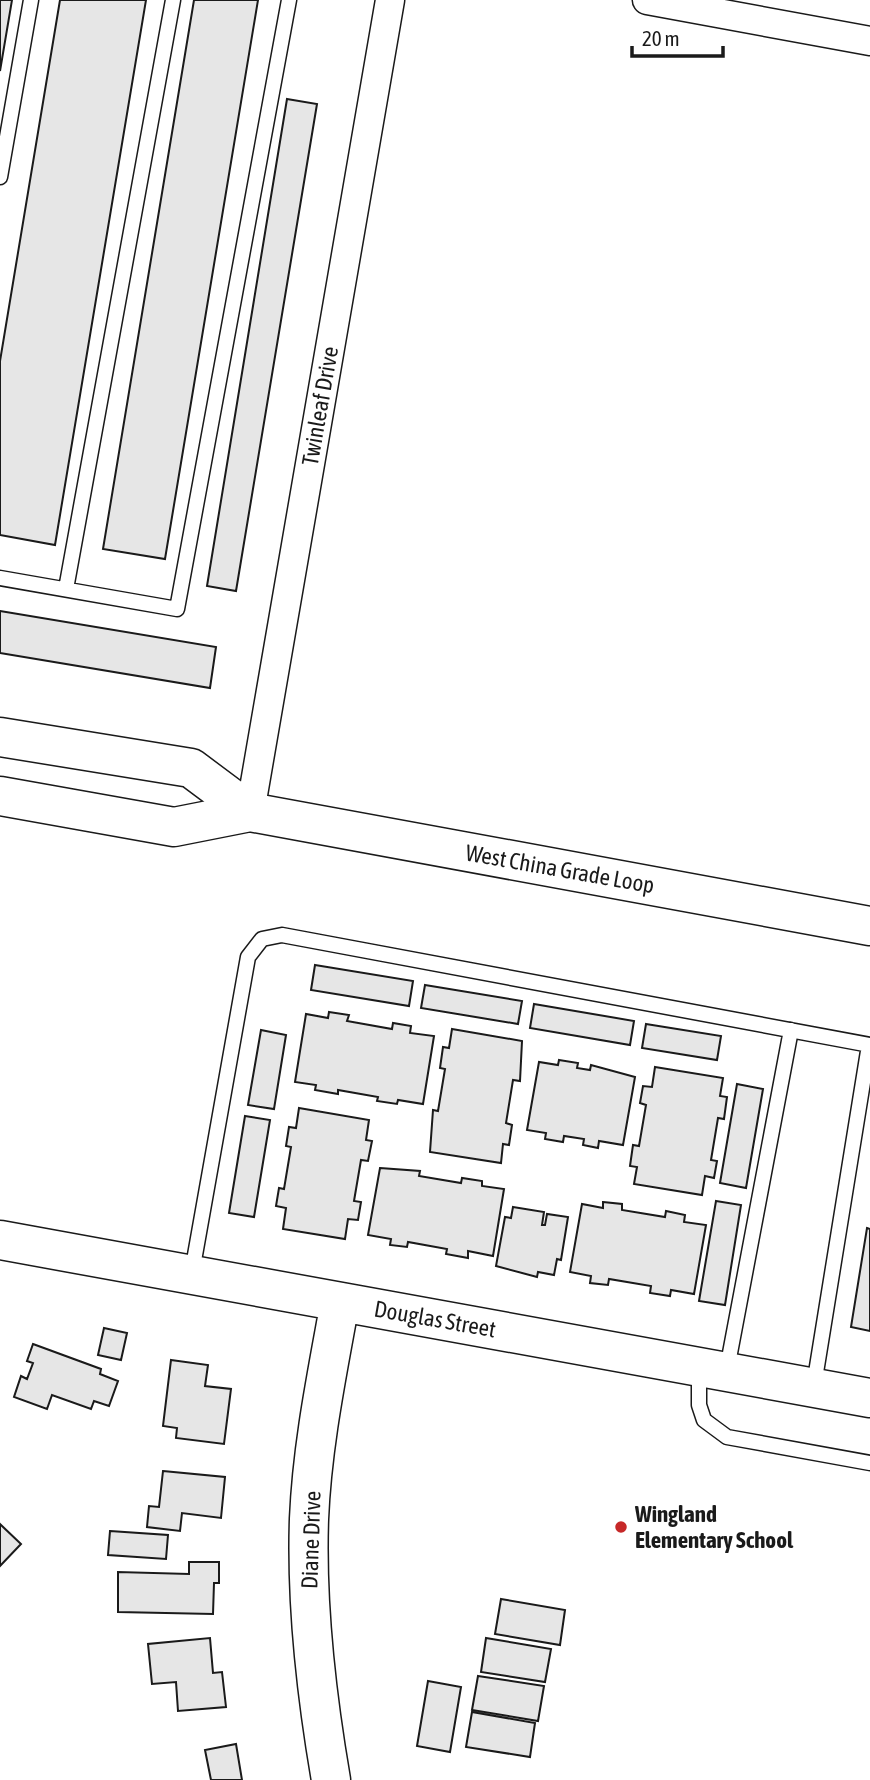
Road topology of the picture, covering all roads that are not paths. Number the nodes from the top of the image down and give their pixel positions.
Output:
1 (31, 0) edge
2 (173, 0) edge
3 (289, 0) edge
4 (390, 0) edge
5 (647, 0) edge
6 (870, 41) edge
7 (0, 177) edge
8 (0, 578) edge
9 (66, 589) junction
10 (0, 737) edge
11 (0, 796) edge
12 (250, 812) junction
13 (870, 926) edge
14 (791, 1030) junction
15 (870, 1045) edge
16 (0, 1240) edge
17 (192, 1274) junction
18 (340, 1301) junction
19 (713, 1369) junction
20 (814, 1388) junction
21 (870, 1398) edge
22 (870, 1463) edge
23 (331, 1780) edge

1 - 7 lane
2 - 9 lane
3 - 9 lane
4 - 12 street, Twinleaf Drive
5 - 6 street
8 - 9 lane
10 - 12 street, West China Grade Loop
11 - 12 street, West China Grade Loop
12 - 13 street, West China Grade Loop
14 - 15 lane
14 - 17 lane
14 - 19 lane
15 - 20 lane
16 - 17 street, Douglas Street
17 - 18 street, Douglas Street
18 - 19 street, Douglas Street
18 - 23 street, Diane Drive
19 - 20 street, Douglas Street
19 - 22 lane
20 - 21 street, Douglas Street

